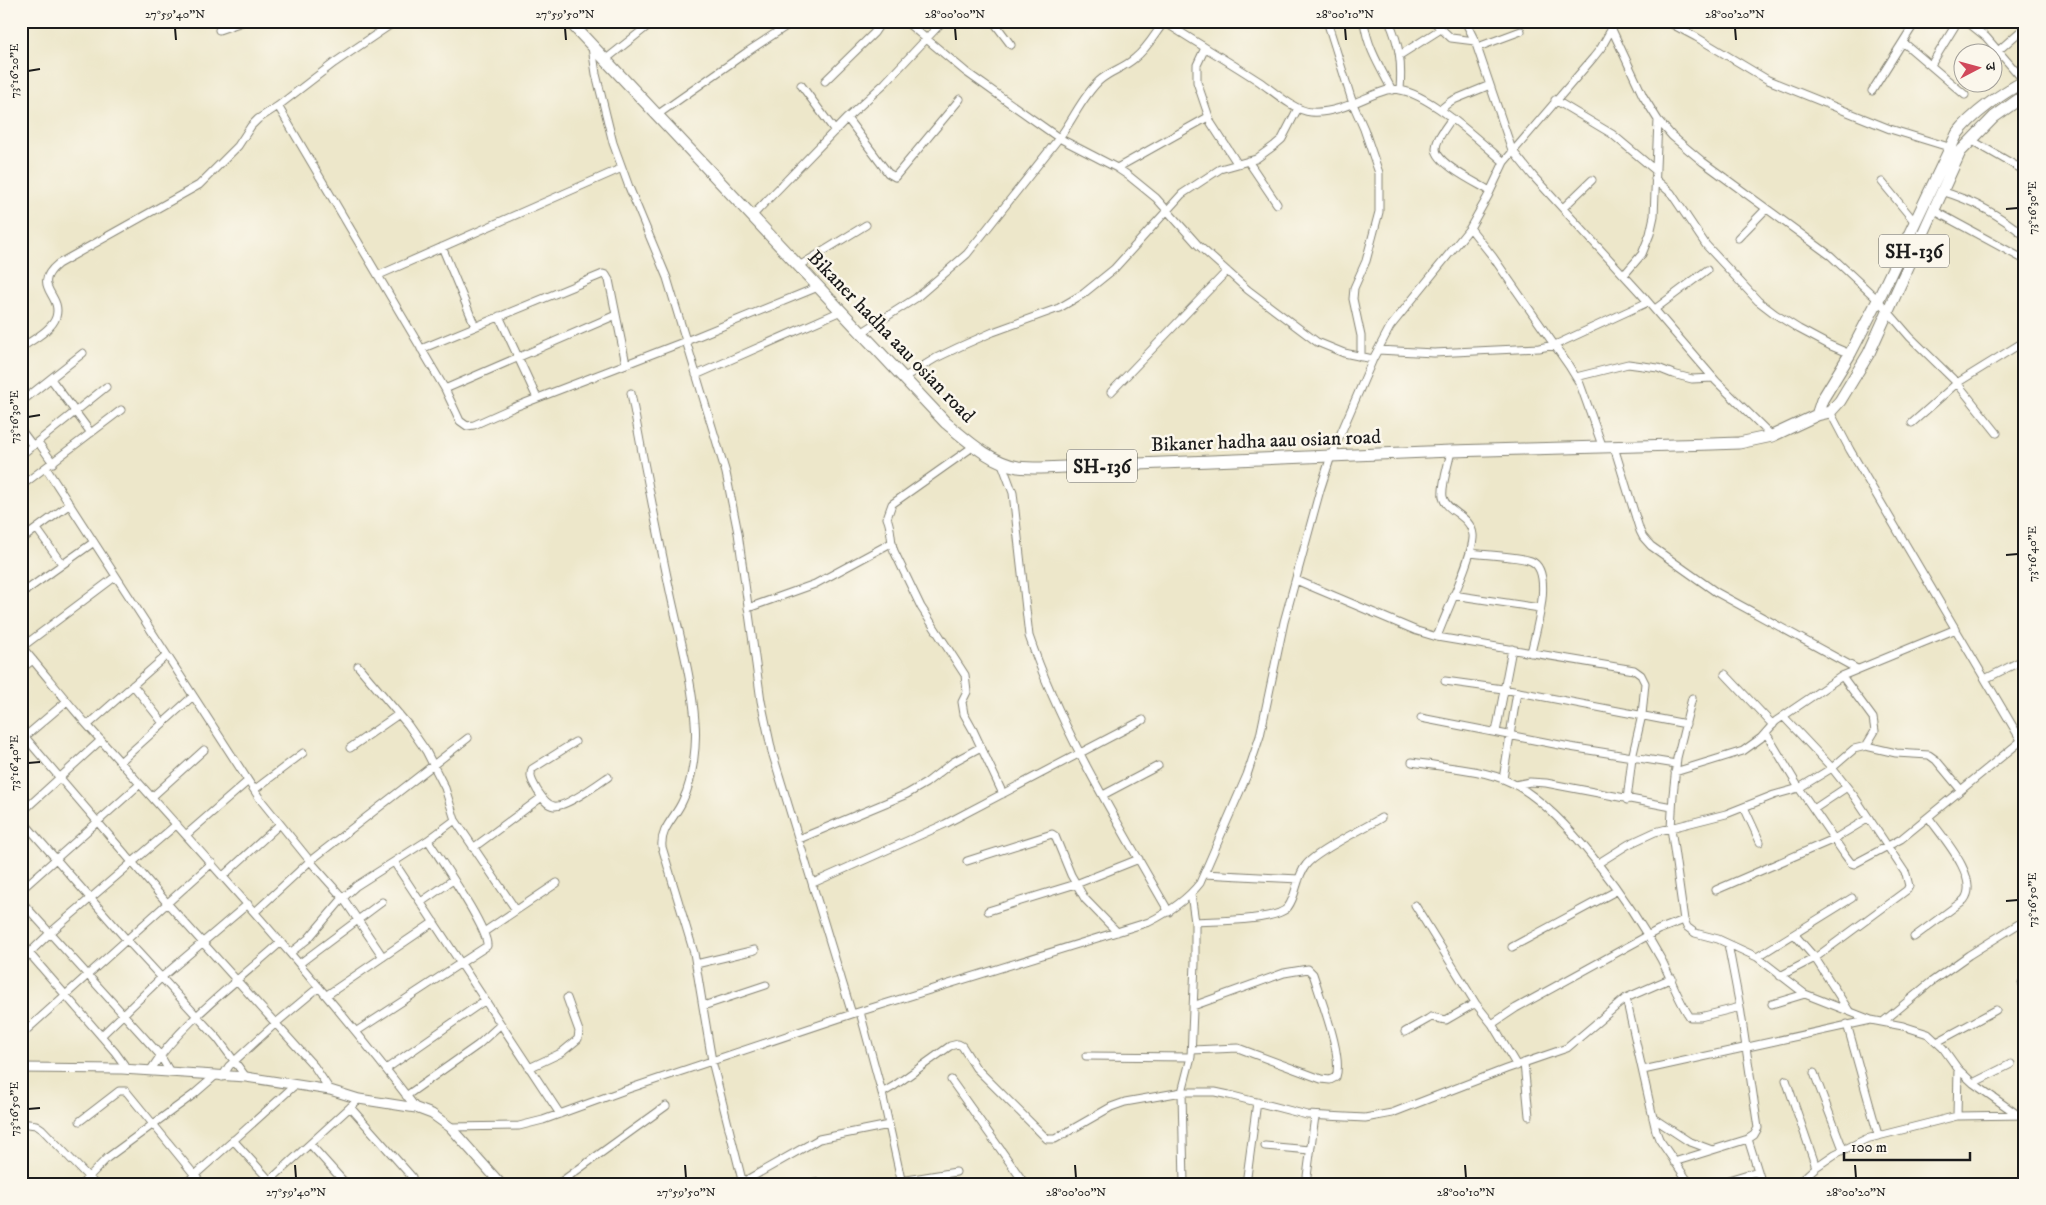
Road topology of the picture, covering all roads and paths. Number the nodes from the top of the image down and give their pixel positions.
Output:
1 (245, 21) edge
2 (396, 21) edge
3 (569, 21) edge
4 (654, 21) edge
5 (794, 21) edge
6 (882, 21) edge
7 (905, 21) edge
8 (943, 21) edge
9 (993, 21) edge
10 (1327, 21) edge
11 (1364, 21) edge
12 (1389, 21) edge
13 (1433, 21) edge
14 (1465, 21) edge
15 (1608, 21) edge
16 (1616, 21) edge
17 (1666, 21) edge
18 (1916, 21) edge
19 (1958, 21) edge
20 (1966, 21) edge
21 (1164, 22) edge
22 (2025, 27) edge
23 (1612, 29) junction
24 (219, 30) dead end
25 (1440, 30) junction
26 (1521, 31) dead end
27 (928, 39) junction
28 (1903, 42) junction
29 (1990, 42) edge
30 (1476, 44) junction
31 (592, 46) junction
32 (1011, 46) dead end
33 (2004, 46) edge
34 (1205, 48) junction
35 (1400, 55) junction
36 (2004, 58) edge
37 (605, 60) junction
38 (1931, 65) junction
39 (2025, 81) edge
40 (825, 82) dead end
41 (1490, 85) junction
42 (801, 86) dead end
43 (1396, 90) junction
44 (1872, 91) dead end
45 (1965, 95) dead end
46 (2025, 95) edge
47 (960, 99) dead end
48 (1555, 100) junction
49 (1353, 104) junction
50 (278, 106) junction
51 (1298, 108) junction
52 (1441, 109) junction
53 (657, 115) junction
54 (1208, 117) junction
55 (847, 118) junction
56 (1452, 118) junction
57 (1658, 120) junction
58 (835, 131) junction
59 (1059, 138) junction
60 (1971, 140) junction
61 (1955, 149) junction
62 (1512, 150) junction
63 (1248, 161) junction
64 (1504, 162) junction
65 (1237, 163) junction
66 (622, 168) junction
67 (1117, 168) junction
68 (1655, 170) junction
69 (2025, 171) edge
70 (1655, 179) junction
71 (1592, 180) dead end
72 (1882, 182) dead end
73 (1941, 190) junction
74 (1490, 191) junction
75 (1277, 204) dead end
76 (1563, 208) junction
77 (1766, 209) junction
78 (1933, 210) junction
79 (1168, 212) junction
80 (752, 216) junction
81 (1914, 221) junction
82 (866, 226) dead end
83 (1470, 228) junction
84 (2025, 236) edge
85 (1738, 238) dead end
86 (442, 248) junction
87 (2025, 260) edge
88 (799, 266) junction
89 (1707, 270) dead end
90 (1226, 271) junction
91 (379, 275) junction
92 (1624, 275) junction
93 (818, 287) junction
94 (1878, 300) junction
95 (1648, 302) junction
96 (1655, 309) junction
97 (842, 311) junction
98 (1888, 312) junction
99 (616, 314) junction
100 (499, 316) junction
101 (475, 326) junction
102 (861, 333) junction
103 (2025, 341) edge
104 (686, 342) junction
105 (1555, 345) junction
106 (21, 348) edge
107 (421, 349) junction
108 (1378, 350) junction
109 (83, 353) dead end
110 (1850, 354) junction
111 (518, 356) junction
112 (1361, 357) junction
113 (1373, 359) junction
114 (626, 364) junction
115 (696, 375) junction
116 (1576, 377) junction
117 (903, 378) junction
118 (1713, 378) junction
119 (51, 379) junction
120 (1956, 383) junction
121 (106, 387) dead end
122 (444, 388) junction
123 (1111, 392) dead end
124 (631, 393) dead end
125 (537, 398) junction
126 (1822, 400) junction
127 (21, 402) edge
128 (121, 410) dead end
129 (75, 412) junction
130 (1830, 412) junction
131 (1817, 415) junction
132 (1912, 423) dead end
133 (21, 430) edge
134 (92, 433) junction
135 (1997, 433) dead end
136 (1772, 436) junction
137 (35, 444) junction
138 (974, 446) junction
139 (1608, 447) junction
140 (1451, 451) junction
141 (21, 455) edge
142 (1331, 456) junction
143 (1001, 461) junction
144 (53, 462) junction
145 (46, 468) junction
146 (21, 486) edge
147 (70, 504) junction
148 (37, 529) junction
149 (21, 540) edge
150 (94, 542) junction
151 (891, 543) junction
152 (1470, 553) junction
153 (62, 564) junction
154 (115, 577) junction
155 (1296, 580) junction
156 (21, 594) edge
157 (1453, 595) junction
158 (748, 608) junction
159 (1540, 608) junction
160 (1956, 629) junction
161 (1436, 637) junction
162 (22, 646) edge
163 (1512, 649) junction
164 (1531, 652) junction
165 (166, 656) junction
166 (2025, 659) edge
167 (33, 660) junction
168 (358, 666) dead end
169 (21, 669) edge
170 (1857, 669) junction
171 (1725, 674) dead end
172 (1842, 676) junction
173 (1985, 679) junction
174 (1445, 681) dead end
175 (133, 685) junction
176 (1503, 689) junction
177 (1517, 692) junction
178 (192, 697) junction
179 (1692, 698) dead end
180 (67, 701) junction
181 (399, 714) junction
182 (1642, 715) junction
183 (1783, 716) junction
184 (1421, 718) dead end
185 (1144, 720) dead end
186 (164, 723) junction
187 (1686, 724) junction
188 (88, 725) junction
189 (1772, 725) junction
190 (1496, 732) junction
191 (1766, 733) junction
192 (1510, 735) junction
193 (23, 738) edge
194 (468, 738) dead end
195 (101, 740) junction
196 (575, 742) dead end
197 (2023, 744) edge
198 (1866, 746) junction
199 (981, 747) junction
200 (350, 748) dead end
201 (204, 750) dead end
202 (303, 753) dead end
203 (1080, 754) junction
204 (1632, 758) junction
205 (120, 762) junction
206 (1412, 762) dead end
207 (434, 765) junction
208 (1158, 766) dead end
209 (1676, 768) junction
210 (1832, 768) junction
211 (608, 777) dead end
212 (59, 778) junction
213 (1503, 779) junction
214 (248, 781) junction
215 (140, 784) junction
216 (1515, 785) junction
217 (1847, 787) junction
218 (1799, 788) junction
219 (254, 790) junction
220 (1961, 790) junction
221 (1003, 794) junction
222 (1104, 795) junction
223 (152, 797) junction
224 (542, 797) junction
225 (1627, 800) junction
226 (1672, 807) junction
227 (1744, 807) junction
228 (1814, 810) junction
229 (21, 813) edge
230 (1381, 818) dead end
231 (1869, 818) junction
232 (1928, 818) junction
233 (21, 819) edge
234 (455, 820) junction
235 (96, 822) junction
236 (176, 824) junction
237 (280, 824) junction
238 (1671, 828) junction
239 (186, 835) junction
240 (799, 839) junction
241 (1834, 839) junction
242 (428, 840) junction
243 (1760, 842) dead end
244 (1888, 846) junction
245 (473, 848) junction
246 (56, 859) junction
247 (1139, 859) junction
248 (310, 860) junction
249 (967, 861) dead end
250 (394, 862) junction
251 (132, 863) junction
252 (212, 863) junction
253 (1598, 864) junction
254 (1204, 874) junction
255 (223, 876) junction
256 (1299, 879) junction
257 (453, 880) junction
258 (557, 883) dead end
259 (813, 883) junction
260 (1076, 884) junction
261 (21, 890) edge
262 (1716, 890) dead end
263 (1616, 891) junction
264 (1191, 894) junction
265 (343, 898) junction
266 (1852, 898) dead end
267 (91, 899) junction
268 (21, 901) edge
269 (382, 902) dead end
270 (421, 902) junction
271 (167, 903) junction
272 (248, 904) junction
273 (1415, 905) dead end
274 (516, 910) junction
275 (988, 911) dead end
276 (255, 912) junction
277 (1169, 912) junction
278 (358, 919) junction
279 (1684, 920) junction
280 (2025, 920) edge
281 (434, 922) junction
282 (1195, 922) junction
283 (484, 932) junction
284 (1117, 932) junction
285 (50, 933) junction
286 (1648, 935) junction
287 (1795, 935) junction
288 (126, 938) junction
289 (1914, 938) dead end
290 (281, 942) junction
291 (202, 944) junction
292 (1728, 944) junction
293 (1512, 947) dead end
294 (755, 950) dead end
295 (29, 953) junction
296 (290, 953) junction
297 (383, 957) junction
298 (1757, 958) junction
299 (1816, 958) junction
300 (21, 961) edge
301 (300, 964) junction
302 (460, 964) junction
303 (696, 964) junction
304 (87, 974) junction
305 (1780, 976) junction
306 (162, 977) junction
307 (1672, 978) junction
308 (238, 981) junction
309 (766, 985) dead end
310 (319, 987) junction
311 (1805, 994) junction
312 (64, 995) junction
313 (327, 995) junction
314 (568, 998) dead end
315 (1626, 998) junction
316 (484, 1001) junction
317 (1476, 1004) junction
318 (1772, 1004) dead end
319 (703, 1006) junction
320 (1193, 1006) junction
321 (1740, 1008) junction
322 (1996, 1010) dead end
323 (1849, 1011) junction
324 (860, 1012) junction
325 (852, 1014) junction
326 (122, 1015) junction
327 (197, 1016) junction
328 (1871, 1020) junction
329 (1884, 1021) junction
330 (276, 1022) junction
331 (1492, 1024) junction
332 (1847, 1024) junction
333 (500, 1025) junction
334 (357, 1031) junction
335 (1405, 1032) dead end
336 (21, 1035) edge
337 (101, 1036) junction
338 (1937, 1042) junction
339 (1746, 1046) junction
340 (1191, 1054) junction
341 (160, 1055) junction
342 (1086, 1056) dead end
343 (712, 1061) junction
344 (234, 1062) junction
345 (1520, 1064) junction
346 (2011, 1064) dead end
347 (21, 1068) edge
348 (529, 1068) junction
349 (386, 1069) junction
350 (1958, 1069) junction
351 (128, 1070) junction
352 (1643, 1070) junction
353 (150, 1071) junction
354 (170, 1072) junction
355 (1814, 1073) dead end
356 (218, 1076) junction
357 (246, 1077) junction
358 (950, 1080) dead end
359 (1786, 1080) dead end
360 (1973, 1083) junction
361 (294, 1086) junction
362 (330, 1090) junction
363 (1182, 1092) junction
364 (882, 1093) junction
365 (406, 1096) junction
366 (359, 1099) junction
367 (1257, 1102) junction
368 (666, 1106) dead end
369 (350, 1107) junction
370 (416, 1108) junction
371 (560, 1114) junction
372 (2021, 1115) edge
373 (1314, 1116) junction
374 (1529, 1116) dead end
375 (1957, 1116) junction
376 (1653, 1118) junction
377 (80, 1121) dead end
378 (21, 1123) edge
379 (153, 1123) junction
380 (889, 1125) junction
381 (450, 1127) junction
382 (1878, 1135) junction
383 (1748, 1139) junction
384 (234, 1140) junction
385 (310, 1144) junction
386 (1265, 1146) dead end
387 (1843, 1149) junction
388 (1310, 1150) junction
389 (1712, 1150) junction
390 (1674, 1162) junction
391 (1816, 1166) junction
392 (1758, 1171) junction
393 (956, 1172) dead end
394 (195, 1176) junction
395 (89, 1177) junction
396 (901, 1182) edge
397 (270, 1183) edge
398 (743, 1183) edge
399 (82, 1184) edge
400 (95, 1184) edge
401 (185, 1184) edge
402 (202, 1184) edge
403 (346, 1184) edge
404 (413, 1184) edge
405 (501, 1184) edge
406 (558, 1184) edge
407 (1024, 1184) edge
408 (1184, 1184) edge
409 (1246, 1184) edge
410 (1306, 1184) edge
411 (1690, 1184) edge
412 (1715, 1184) edge
413 (1762, 1184) edge
414 (1797, 1184) edge

1 - 24 street
2 - 50 street
3 - 31 main road, Bikaner hadha aau osian road / SH-136
4 - 37 street
5 - 53 street
6 - 40 street
7 - 27 street
8 - 27 street
9 - 32 street
10 - 49 street
11 - 43 street
12 - 35 street
13 - 25 street
14 - 30 street
15 - 23 street
16 - 23 street
17 - 61 street
18 - 28 street
19 - 38 street
20 - 29 street
21 - 34 street
21 - 59 street
22 - 33 street
23 - 48 street
23 - 57 street
25 - 30 street
25 - 35 street
26 - 30 street
27 - 55 street
27 - 59 street
28 - 38 street
28 - 44 street
30 - 41 street
31 - 37 main road, Bikaner hadha aau osian road / SH-136
31 - 66 street
34 - 51 street
34 - 54 street
35 - 43 street
36 - 39 street
37 - 53 main road, Bikaner hadha aau osian road / SH-136
38 - 45 street
39 - 61 main road, SH-136
41 - 52 street
41 - 62 street
42 - 58 street
43 - 49 street
43 - 52 street
46 - 60 main road, SH-136
47 - 55 street
48 - 62 street
48 - 68 street
49 - 51 street
49 - 112 street
50 - 91 street
50 - 106 street
51 - 63 street
52 - 56 street
53 - 80 main road, Bikaner hadha aau osian road / SH-136
54 - 65 street
54 - 67 street
55 - 58 street
56 - 64 street
56 - 74 street
57 - 68 street
57 - 77 street
58 - 80 street
59 - 67 street
59 - 102 street
60 - 61 main road, SH-136
60 - 69 street
61 - 73 main road, SH-136
61 - 81 main road, SH-136
62 - 64 street
62 - 76 street
63 - 65 street
63 - 75 street
64 - 74 street
65 - 79 street
66 - 86 street
66 - 104 street
67 - 79 street
68 - 70 street
70 - 92 street
70 - 110 street
71 - 76 street
72 - 81 street
73 - 78 main road, SH-136
73 - 84 street
74 - 83 street
76 - 92 street
77 - 85 street
77 - 94 street
78 - 87 street
78 - 98 main road, SH-136
79 - 90 street
79 - 117 street
80 - 88 main road, Bikaner hadha aau osian road / SH-136
81 - 94 main road, SH-136
82 - 88 street
83 - 105 street
83 - 108 street
86 - 91 street
86 - 101 street
88 - 93 main road, Bikaner hadha aau osian road / SH-136
89 - 96 street
90 - 112 street
90 - 123 street
91 - 107 street
92 - 95 street
93 - 97 main road, Bikaner hadha aau osian road / SH-136
93 - 104 street
94 - 98 street
94 - 110 main road, SH-136
95 - 96 street
95 - 105 street
96 - 118 street
97 - 102 main road, Bikaner hadha aau osian road / SH-136
97 - 115 street
98 - 120 street
98 - 130 main road, SH-136
99 - 100 street
99 - 111 street
99 - 114 street
100 - 101 street
100 - 111 street
101 - 107 street
102 - 117 main road, Bikaner hadha aau osian road / SH-136
103 - 120 street
104 - 114 street
104 - 115 street
105 - 108 street
105 - 116 street
107 - 122 street
108 - 113 street
109 - 119 street
110 - 126 main road, SH-136
111 - 122 street
111 - 125 street
112 - 113 street
113 - 142 street
114 - 125 street
115 - 158 street
116 - 118 street
116 - 139 street
117 - 138 main road, Bikaner hadha aau osian road / SH-136
118 - 136 street
119 - 127 street
119 - 129 street
120 - 132 street
120 - 135 street
121 - 129 street
122 - 125 street
124 - 303 street
126 - 130 street
126 - 131 main road, SH-136
128 - 134 street
129 - 134 street
129 - 137 street
130 - 131 main road, Bikaner hadha aau osian road / SH-136
130 - 160 street
131 - 136 main road, Bikaner hadha aau osian road / SH-136
133 - 137 street
134 - 144 street
136 - 139 main road, Bikaner hadha aau osian road / SH-136
137 - 141 street
137 - 144 street
138 - 143 main road, Bikaner hadha aau osian road / SH-136
138 - 151 street
139 - 140 main road, Bikaner hadha aau osian road / SH-136
139 - 170 street
140 - 142 main road, Bikaner hadha aau osian road / SH-136
140 - 152 street
142 - 143 main road, Bikaner hadha aau osian road / SH-136
142 - 155 street
143 - 203 street
144 - 145 street
145 - 146 street
145 - 147 street
147 - 148 street
147 - 150 street
148 - 149 street
148 - 153 street
150 - 153 street
150 - 154 street
151 - 158 street
151 - 199 street
152 - 157 street
152 - 159 street
153 - 156 street
154 - 162 street
154 - 165 street
155 - 161 street
155 - 254 street
157 - 159 street
157 - 161 street
158 - 240 street
159 - 164 street
160 - 170 street
160 - 173 street
161 - 163 street
162 - 167 street
163 - 164 street
163 - 176 street
164 - 182 street
165 - 175 street
165 - 178 street
166 - 173 street
167 - 169 street
167 - 180 street
168 - 181 street
170 - 172 street
171 - 189 street
172 - 183 street
172 - 198 street
173 - 197 street
174 - 176 street
175 - 186 street
175 - 188 street
176 - 177 street
176 - 190 street
177 - 182 street
177 - 192 street
178 - 186 street
178 - 214 street
179 - 187 street
180 - 188 street
180 - 193 street
181 - 200 street
181 - 207 street
182 - 187 street
182 - 204 street
183 - 189 street
183 - 210 street
184 - 190 street
185 - 203 street
186 - 205 street
187 - 209 street
188 - 195 street
189 - 191 street
190 - 192 street
191 - 209 street
191 - 218 street
192 - 204 street
192 - 213 street
193 - 212 street
194 - 207 street
195 - 205 street
195 - 212 street
196 - 224 street
197 - 220 street
198 - 210 street
198 - 220 street
199 - 221 street
199 - 240 street
201 - 223 street
202 - 219 street
203 - 221 street
203 - 222 street
204 - 209 street
204 - 225 street
205 - 215 street
206 - 213 street
207 - 234 street
207 - 248 street
208 - 222 street
209 - 226 street
210 - 217 street
210 - 218 street
211 - 224 street
212 - 229 street
212 - 235 street
213 - 216 street
214 - 219 street
214 - 239 street
215 - 223 street
215 - 235 street
216 - 225 street
216 - 253 street
217 - 228 street
217 - 231 street
218 - 227 street
218 - 228 street
219 - 237 street
220 - 232 street
221 - 259 street
222 - 247 street
223 - 236 street
224 - 245 street
225 - 226 street
226 - 238 street
227 - 238 street
227 - 243 street
228 - 241 street
230 - 256 street
231 - 241 street
231 - 244 street
232 - 244 street
232 - 289 street
233 - 246 street
234 - 242 street
234 - 245 street
235 - 246 street
235 - 251 street
236 - 239 street
236 - 251 street
237 - 248 street
237 - 255 street
238 - 253 street
238 - 279 street
239 - 252 street
240 - 259 street
241 - 244 street
241 - 262 street
242 - 250 street
242 - 257 street
244 - 299 street
245 - 274 street
246 - 261 street
246 - 267 street
247 - 260 street
247 - 277 street
248 - 265 street
248 - 276 street
249 - 260 street
250 - 265 street
250 - 270 street
251 - 267 street
251 - 271 street
252 - 255 street
252 - 271 street
253 - 263 street
254 - 256 street
254 - 264 street
255 - 272 street
256 - 282 street
257 - 270 street
257 - 283 street
258 - 274 street
259 - 325 street
260 - 275 street
260 - 284 street
263 - 286 street
263 - 293 street
264 - 277 street
264 - 282 street
265 - 278 street
265 - 296 street
266 - 287 street
267 - 285 street
267 - 288 street
268 - 285 street
269 - 278 street
270 - 281 street
271 - 288 street
271 - 291 street
272 - 276 street
272 - 291 street
273 - 317 street
274 - 283 street
276 - 290 street
277 - 284 street
278 - 297 street
278 - 301 street
279 - 286 street
279 - 292 street
280 - 329 street
281 - 297 street
281 - 302 street
282 - 320 street
283 - 302 street
284 - 324 street
285 - 295 street
285 - 304 street
286 - 307 street
286 - 331 street
287 - 298 street
287 - 299 street
288 - 304 street
288 - 306 street
290 - 296 street
290 - 308 street
291 - 306 street
291 - 308 street
292 - 298 street
292 - 321 street
294 - 303 street
295 - 300 street
295 - 312 street
296 - 301 street
297 - 313 street
298 - 305 street
299 - 305 street
299 - 323 street
301 - 310 street
302 - 316 street
302 - 334 street
303 - 319 street
304 - 312 street
304 - 326 street
305 - 311 street
306 - 326 street
306 - 327 street
307 - 315 street
307 - 321 street
308 - 327 street
308 - 330 street
309 - 319 street
310 - 313 street
310 - 330 street
311 - 318 street
311 - 323 street
312 - 336 street
312 - 337 street
313 - 334 street
314 - 348 street
315 - 345 street
315 - 352 street
316 - 333 street
316 - 349 street
317 - 331 street
317 - 335 street
319 - 343 street
320 - 340 street
320 - 340 street
321 - 339 street
322 - 338 street
323 - 328 street
324 - 325 street
324 - 364 street
325 - 343 street
326 - 337 street
326 - 341 street
327 - 341 street
327 - 344 street
328 - 329 street
328 - 332 street
329 - 338 street
330 - 344 street
330 - 362 street
331 - 345 street
332 - 339 street
332 - 382 street
333 - 348 street
333 - 365 street
334 - 349 street
337 - 351 street
338 - 350 street
339 - 352 street
339 - 383 street
340 - 342 street
340 - 363 street
341 - 353 street
341 - 354 street
343 - 371 street
343 - 398 street
344 - 356 street
344 - 357 street
345 - 373 street
345 - 374 street
346 - 360 street
347 - 351 street
348 - 371 street
349 - 365 street
350 - 360 street
350 - 375 street
351 - 353 street
352 - 376 street
353 - 354 street
354 - 356 street
355 - 387 street
356 - 357 street
356 - 379 street
357 - 361 street
358 - 407 street
359 - 391 street
360 - 372 street
361 - 362 street
361 - 384 street
362 - 366 street
363 - 364 street
363 - 367 street
363 - 408 street
364 - 380 street
365 - 370 street
366 - 369 street
366 - 370 street
367 - 373 street
367 - 409 street
368 - 406 street
369 - 385 street
369 - 404 street
370 - 381 street
371 - 381 street
372 - 375 street
373 - 388 street
375 - 382 street
376 - 389 street
376 - 390 street
377 - 379 street
378 - 395 street
379 - 394 street
379 - 395 street
380 - 396 street
380 - 398 street
381 - 405 street
382 - 387 street
383 - 389 street
383 - 392 street
384 - 394 street
384 - 397 street
385 - 397 street
385 - 403 street
386 - 388 street
387 - 391 street
388 - 410 street
389 - 390 street
390 - 411 street
391 - 414 street
392 - 412 street
392 - 413 street
393 - 396 street
394 - 401 street
394 - 402 street
395 - 399 street
395 - 400 street

